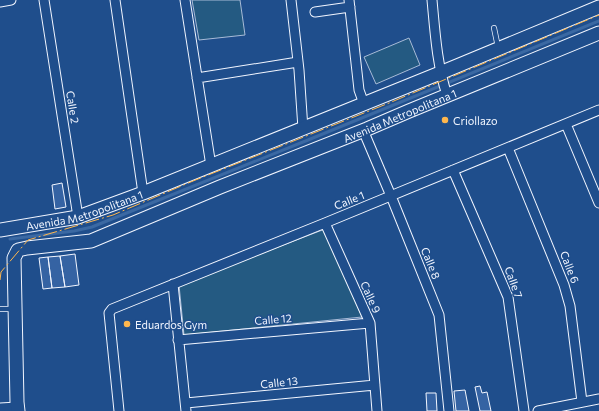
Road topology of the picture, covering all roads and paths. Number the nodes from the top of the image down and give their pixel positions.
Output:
1 (11, 0) edge
2 (44, 0) edge
3 (115, 0) edge
4 (185, 0) edge
5 (291, 0) edge
6 (432, 0) edge
7 (0, 2) edge
8 (349, 4) edge
9 (599, 7) edge
10 (315, 12) dead end
11 (494, 28) dead end
12 (599, 33) edge
13 (499, 52) junction
14 (298, 62) junction
15 (506, 69) junction
16 (441, 75) junction
17 (197, 78) junction
18 (446, 93) junction
19 (364, 104) junction
20 (599, 110) edge
21 (566, 124) junction
22 (303, 129) junction
23 (363, 130) junction
24 (508, 148) junction
25 (212, 168) junction
26 (453, 170) junction
27 (219, 184) junction
28 (144, 193) junction
29 (391, 196) junction
30 (599, 203) edge
31 (78, 217) junction
32 (325, 223) junction
33 (0, 230) edge
34 (172, 284) junction
35 (0, 309) edge
36 (16, 309) junction
37 (370, 323) junction
38 (178, 340) junction
39 (375, 385) junction
40 (599, 399) edge
41 (582, 402) junction
42 (186, 407) edge
43 (0, 408) edge
44 (18, 409) edge
45 (119, 411) edge
46 (377, 411) edge
47 (449, 411) edge
48 (524, 411) edge
49 (538, 411) edge

1 - 7 street
2 - 31 street, Calle 2
3 - 28 street
4 - 17 street
5 - 14 street
6 - 16 street
8 - 10 street
8 - 19 street
9 - 13 street, Avenida Metropolitana 1
11 - 13 lane
12 - 15 street, Avenida Metropolitana 1
13 - 15 street
13 - 16 street, Avenida Metropolitana 1
14 - 17 street
14 - 22 street
15 - 18 street, Avenida Metropolitana 1
16 - 18 street
16 - 19 street, Avenida Metropolitana 1
17 - 25 street
18 - 23 street, Avenida Metropolitana 1
19 - 22 street, Avenida Metropolitana 1
20 - 21 street, Calle 1
21 - 24 street, Calle 1
21 - 30 street
22 - 25 street, Avenida Metropolitana 1
23 - 27 street, Avenida Metropolitana 1
23 - 29 street, Calle 8
24 - 26 street, Calle 1
24 - 41 street, Calle 6
25 - 27 street
25 - 28 street, Avenida Metropolitana 1
26 - 29 street, Calle 1
26 - 48 street, Calle 7
27 - 36 street, Avenida Metropolitana 1
28 - 31 street, Avenida Metropolitana 1
29 - 32 street, Calle 1
29 - 47 street, Calle 8
31 - 33 street, Avenida Metropolitana 1
32 - 34 street, Calle 1
32 - 37 street, Calle 9
34 - 38 street
34 - 45 street, Calle 1
35 - 36 lane
36 - 44 street
37 - 38 street, Calle 12
37 - 39 street, Calle 9
38 - 42 street
39 - 42 street, Calle 13
39 - 46 street, Calle 9
40 - 41 street
41 - 49 street
43 - 44 street

